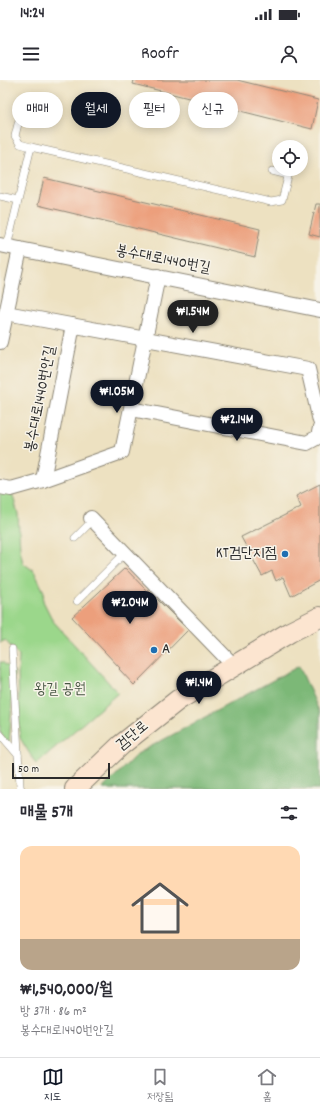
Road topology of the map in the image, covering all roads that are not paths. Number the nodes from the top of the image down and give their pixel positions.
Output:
1 (17, 128) edge
2 (31, 147) junction
3 (288, 176) edge
4 (0, 196) edge
5 (18, 200) junction
6 (9, 247) edge
7 (158, 276) junction
8 (320, 310) edge
9 (6, 313) junction
10 (73, 325) junction
11 (145, 339) junction
12 (0, 342) edge
13 (131, 409) junction
14 (320, 421) edge
15 (320, 428) edge
16 (43, 480) junction
17 (0, 487) edge
18 (92, 519) joint
19 (75, 538) dead end
20 (125, 553) junction
21 (77, 601) dead end
22 (320, 617) edge
23 (12, 648) dead end
24 (234, 666) junction
25 (0, 734) edge
26 (18, 755) junction
27 (21, 789) edge
28 (75, 789) edge

1 - 2 lane
2 - 3 lane
2 - 5 lane
4 - 5 lane
5 - 6 lane
6 - 7 street, 봉수대로1440번길
6 - 9 street
7 - 8 street, 봉수대로1440번길
7 - 11 street
9 - 10 street
9 - 12 street
10 - 11 street
10 - 16 street, 봉수대로1440번안길
11 - 13 street
11 - 14 street
13 - 15 street
13 - 16 street
16 - 17 street
18 - 19 lane
18 - 20 street
20 - 21 lane
20 - 24 street
22 - 24 main road, 검단로
23 - 26 lane
24 - 28 main road, 검단로
25 - 26 lane
26 - 27 lane

